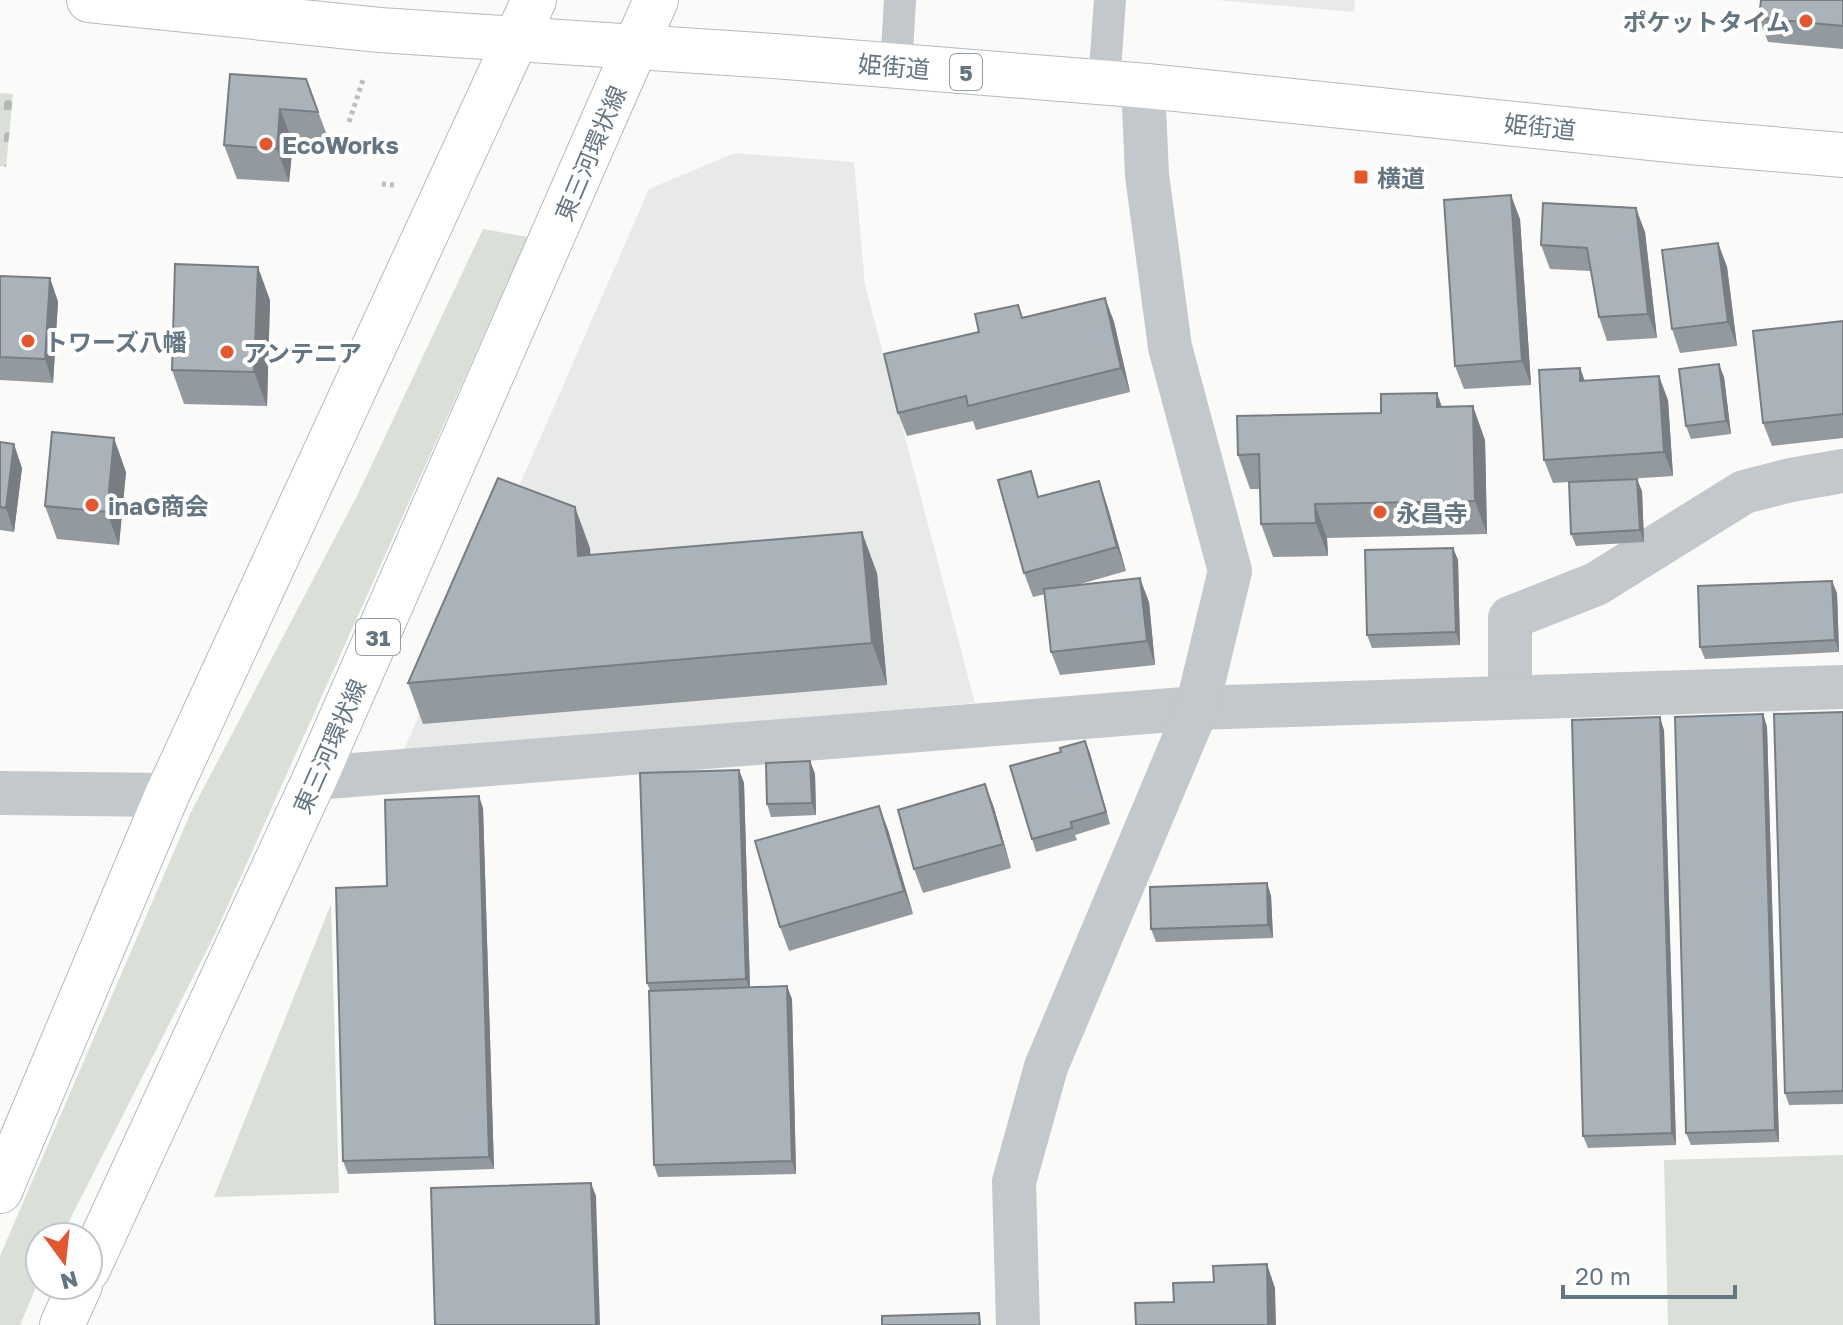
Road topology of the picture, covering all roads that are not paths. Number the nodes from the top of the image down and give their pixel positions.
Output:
1 (89, 0) edge
2 (534, 0) edge
3 (656, 0) edge
4 (900, 0) edge
5 (1110, 0) edge
6 (516, 40) junction
7 (636, 47) junction
8 (896, 67) junction
9 (1104, 83) junction
10 (1147, 86) junction
11 (1843, 155) edge
12 (1843, 471) edge
13 (1843, 687) edge
14 (1510, 697) junction
15 (1197, 708) junction
16 (315, 778) junction
17 (0, 793) edge
18 (167, 795) junction
19 (0, 1191) edge
20 (104, 1234) edge
21 (73, 1301) edge
22 (62, 1325) edge
23 (1018, 1325) edge

1 - 6 main road, 姫街道 / 5
2 - 6 main road
3 - 7 main road, 東三河環状線 / 31
4 - 8 lane
5 - 9 lane
6 - 7 main road, 姫街道 / 5
6 - 18 main road
7 - 8 main road, 姫街道 / 5
7 - 16 main road, 東三河環状線 / 31
8 - 9 main road, 姫街道 / 5
9 - 10 main road, 姫街道 / 5
10 - 11 main road, 姫街道 / 5
10 - 15 street
12 - 14 street
13 - 14 street
14 - 15 street
15 - 16 street
15 - 23 street
16 - 20 main road, 東三河環状線 / 31
17 - 18 street
18 - 19 main road
21 - 22 main road

